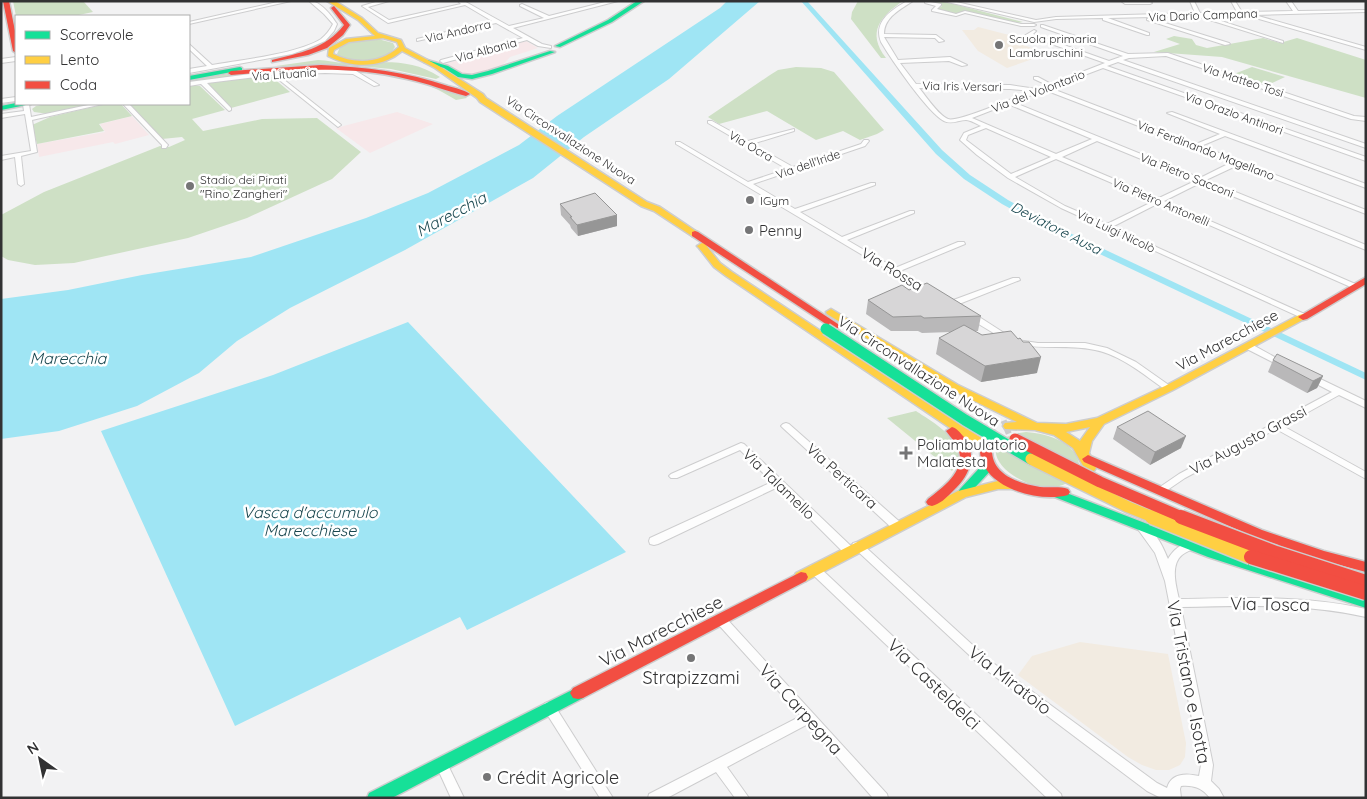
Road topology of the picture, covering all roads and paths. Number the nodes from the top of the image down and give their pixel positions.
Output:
1 (289, 1) edge
2 (312, 1) edge
3 (387, 1) edge
4 (616, 1) edge
5 (636, 1) edge
6 (641, 1) edge
7 (910, 1) edge
8 (929, 1) edge
9 (945, 1) edge
10 (1124, 1) edge
11 (1192, 1) edge
12 (1234, 1) edge
13 (1288, 1) edge
14 (1150, 2) edge
15 (330, 3) edge
16 (462, 3) edge
17 (522, 5) dead end
18 (5, 8) edge
19 (1344, 10) junction
20 (1366, 10) edge
21 (1354, 11) junction
22 (1296, 12) junction
23 (1246, 13) junction
24 (1240, 14) junction
25 (1198, 15) junction
26 (1156, 16) junction
27 (1366, 16) edge
28 (1146, 17) junction
29 (548, 18) junction
30 (1100, 18) junction
31 (497, 21) junction
32 (190, 22) edge
33 (1038, 24) junction
34 (508, 28) junction
35 (1147, 34) dead end
36 (881, 35) junction
37 (1027, 36) junction
38 (381, 37) junction
39 (528, 38) junction
40 (419, 40) dead end
41 (346, 41) junction
42 (941, 42) dead end
43 (1018, 42) dead end
44 (1281, 42) dead end
45 (1227, 44) dead end
46 (15, 47) edge
47 (190, 47) edge
48 (553, 48) junction
49 (402, 49) junction
50 (1366, 49) edge
51 (333, 54) junction
52 (1128, 56) junction
53 (15, 58) edge
54 (1119, 60) junction
55 (1, 61) edge
56 (377, 61) junction
57 (442, 61) dead end
58 (427, 62) junction
59 (897, 62) junction
60 (964, 65) dead end
61 (1106, 65) junction
62 (211, 67) junction
63 (190, 70) edge
64 (230, 71) junction
65 (273, 73) junction
66 (490, 73) junction
67 (190, 78) edge
68 (1036, 78) dead end
69 (202, 79) junction
70 (190, 84) edge
71 (376, 85) dead end
72 (916, 86) junction
73 (1049, 87) junction
74 (1038, 90) junction
75 (477, 96) junction
76 (15, 99) edge
77 (1, 101) edge
78 (1007, 102) junction
79 (95, 105) edge
80 (127, 105) edge
81 (26, 106) edge
82 (1, 108) edge
83 (229, 109) dead end
84 (1170, 113) dead end
85 (1, 116) edge
86 (967, 118) junction
87 (28, 119) junction
88 (1366, 119) edge
89 (710, 122) dead end
90 (338, 125) dead end
91 (986, 126) junction
92 (792, 130) dead end
93 (1224, 134) junction
94 (1096, 139) junction
95 (866, 141) dead end
96 (678, 143) dead end
97 (748, 143) junction
98 (1197, 146) junction
99 (1366, 146) edge
100 (164, 147) dead end
101 (18, 155) junction
102 (1057, 157) junction
103 (1, 158) edge
104 (1366, 160) edge
105 (1238, 162) junction
106 (792, 169) junction
107 (1010, 177) junction
108 (1201, 180) junction
109 (21, 184) dead end
110 (748, 184) junction
111 (873, 184) dead end
112 (1366, 186) edge
113 (1159, 201) junction
114 (794, 212) junction
115 (912, 212) dead end
116 (1366, 212) edge
117 (1106, 226) junction
118 (842, 239) junction
119 (961, 244) dead end
120 (706, 245) junction
121 (1366, 248) edge
122 (895, 270) junction
123 (1016, 280) dead end
124 (1361, 283) edge
125 (935, 294) edge
126 (943, 299) edge
127 (951, 304) junction
128 (1305, 316) junction
129 (831, 327) junction
130 (1252, 344) junction
131 (872, 370) junction
132 (1295, 370) edge
133 (1303, 374) edge
134 (1169, 388) junction
135 (1338, 392) junction
136 (1366, 405) edge
137 (1100, 421) junction
138 (1032, 425) junction
139 (1275, 425) junction
140 (786, 426) dead end
141 (1009, 426) tunnel mouth
142 (1047, 428) junction
143 (1088, 460) junction
144 (989, 465) junction
145 (674, 476) dead end
146 (1366, 476) edge
147 (779, 483) junction
148 (1016, 486) junction
149 (1074, 489) dead end
150 (1160, 491) junction
151 (1056, 493) junction
152 (962, 494) junction
153 (911, 519) junction
154 (897, 526) junction
155 (1140, 526) junction
156 (654, 541) dead end
157 (1191, 546) junction
158 (853, 548) junction
159 (1366, 567) edge
160 (814, 569) junction
161 (1170, 581) junction
162 (1366, 582) edge
163 (1366, 593) edge
164 (1174, 603) junction
165 (1366, 603) edge
166 (1366, 613) edge
167 (721, 620) junction
168 (549, 708) junction
169 (809, 718) junction
170 (441, 763) junction
171 (718, 765) junction
172 (1204, 783) junction
173 (375, 798) edge
174 (458, 798) edge
175 (607, 798) edge
176 (654, 798) edge
177 (743, 798) edge
178 (882, 798) edge
179 (1056, 798) edge
180 (1175, 798) edge
181 (1218, 798) edge

1 - 32 street
2 - 62 street
3 - 16 street
4 - 29 street
5 - 6 street
6 - 48 main road
7 - 36 street
8 - 33 street
9 - 33 street
10 - 14 street
11 - 25 street
12 - 24 street
13 - 22 street
14 - 26 street
15 - 38 main road
15 - 41 main road
15 - 64 main road
16 - 31 street
17 - 29 street
18 - 46 main road
19 - 20 street, Via Dario Campana
19 - 21 street, Via Dario Campana
19 - 22 street, Via Dario Campana
20 - 21 street, Via Dario Campana
21 - 27 street
22 - 23 street, Via Dario Campana
23 - 24 street, Via Dario Campana
23 - 50 street
24 - 25 street, Via Dario Campana
25 - 26 street, Via Dario Campana
25 - 44 street
26 - 28 street, Via Dario Campana
28 - 30 street, Via Dario Campana
28 - 45 street
29 - 34 street
30 - 33 street, Via Dario Campana
30 - 35 street
31 - 34 street
31 - 40 street, Via Andorra
33 - 37 street, Via Dario Campana
33 - 52 street
34 - 39 street
36 - 42 street
36 - 59 street
37 - 43 street
37 - 61 street, Via Orazio Antinori
38 - 41 main road
38 - 49 main road, Via Circonvallazione Nuova
39 - 48 street
39 - 57 street, Via Albania
41 - 51 main road
47 - 62 street
48 - 66 main road
49 - 56 main road
49 - 58 main road, Via Circonvallazione Nuova
51 - 56 main road, Via Circonvallazione Nuova
51 - 64 main road
52 - 54 street, Via Matteo Tosi
52 - 88 street, Via Matteo Tosi
53 - 55 street
54 - 61 street, Via del Volontario
54 - 99 street
56 - 75 main road, Via Circonvallazione Nuova
58 - 66 main road
58 - 75 main road, Via Circonvallazione Nuova
59 - 60 street
59 - 72 street
61 - 73 street, Via del Volontario
61 - 104 street, Via Orazio Antinori
62 - 63 street
64 - 69 main road
64 - 75 main road
65 - 69 street, Via Lituania
65 - 71 street, Via Lituania
65 - 90 street
66 - 75 main road
67 - 69 main road
68 - 73 street, Via Ferdinando Magellano
69 - 70 street, Via Lituania
69 - 83 street
72 - 74 street, Via Iris Versari
72 - 86 street, Via del Volontario
73 - 74 street, Via del Volontario
73 - 98 street, Via Ferdinando Magellano
74 - 78 street, Via del Volontario
75 - 120 main road, Via Circonvallazione Nuova
76 - 77 street
78 - 86 street, Via del Volontario
78 - 94 street, Via Pietro Sacconi
79 - 87 street
80 - 100 street
81 - 82 main road
81 - 85 street
81 - 87 street
84 - 93 street
86 - 91 street, Via Pietro Antonelli
87 - 101 street
89 - 97 street, Via Ocra
91 - 102 street, Via Pietro Antonelli
91 - 107 street, Via Luigi Nicolò
92 - 97 street
93 - 98 street
93 - 112 street
94 - 102 street
94 - 108 street, Via Pietro Sacconi
95 - 106 street, Via dell'Iride
96 - 110 street, Via Rossa
97 - 106 street, Via Ocra
98 - 105 street, Via Ferdinando Magellano
101 - 103 street
101 - 109 street
102 - 107 street
102 - 113 street, Via Pietro Antonelli
105 - 108 street
105 - 116 street, Via Ferdinando Magellano
106 - 110 street, Via dell'Iride
107 - 117 street, Via Luigi Nicolò
108 - 113 street
108 - 121 street, Via Pietro Sacconi
110 - 114 street, Via Rossa
111 - 114 street
113 - 117 street
113 - 124 street, Via Pietro Antonelli
114 - 118 street, Via Rossa
115 - 118 street
117 - 128 street, Via Luigi Nicolò
118 - 122 street, Via Rossa
119 - 122 street
120 - 129 main road, Via Circonvallazione Nuova
120 - 131 main road
120 - 138 main road
122 - 125 street, Via Rossa
123 - 127 street
124 - 128 main road, Via Marecchiese
126 - 127 street
127 - 134 street
128 - 130 main road, Via Marecchiese
129 - 162 main road, Via Circonvallazione Nuova, bridge
129 - 163 main road, Via Circonvallazione Nuova, bridge
130 - 132 street
130 - 134 main road, Via Marecchiese
131 - 144 main road
131 - 153 main road
133 - 135 street
134 - 137 main road, Via Marecchiese
135 - 136 street
135 - 139 street, Via Augusto Grassi
137 - 142 main road, Via Marecchiese
137 - 143 main road, Via Marecchiese
138 - 141 main road
138 - 142 main road
139 - 146 street
139 - 150 street, Via Augusto Grassi
140 - 154 street, Via Perticara
142 - 143 main road
143 - 150 main road
144 - 148 main road
144 - 152 main road, Via Marecchiese
145 - 147 street, Via Talamello
147 - 156 street
147 - 158 street, Via Talamello
148 - 151 main road
148 - 152 main road, Via Marecchiese
149 - 151 main road
150 - 159 main road
151 - 155 main road
152 - 153 main road, Via Marecchiese
153 - 154 main road, Via Marecchiese
154 - 158 main road, Via Marecchiese
155 - 157 main road
155 - 161 street, Via Tristano e Isotta
157 - 161 street, Via Tristano e Isotta
157 - 165 main road
158 - 160 main road, Via Marecchiese
158 - 180 street, Via Miratoio
160 - 167 main road, Via Marecchiese
160 - 179 street, Via Casteldelci
161 - 164 street, Via Tristano e Isotta
164 - 166 street, Via Tosca
164 - 172 street, Via Tristano e Isotta
167 - 168 main road, Via Marecchiese
167 - 169 street, Via Carpegna
168 - 170 main road, Via Marecchiese
168 - 175 street
169 - 171 street
169 - 178 street, Via Carpegna
170 - 173 main road, Via Marecchiese
170 - 174 street
171 - 176 street
171 - 177 street
172 - 180 street
172 - 181 street

